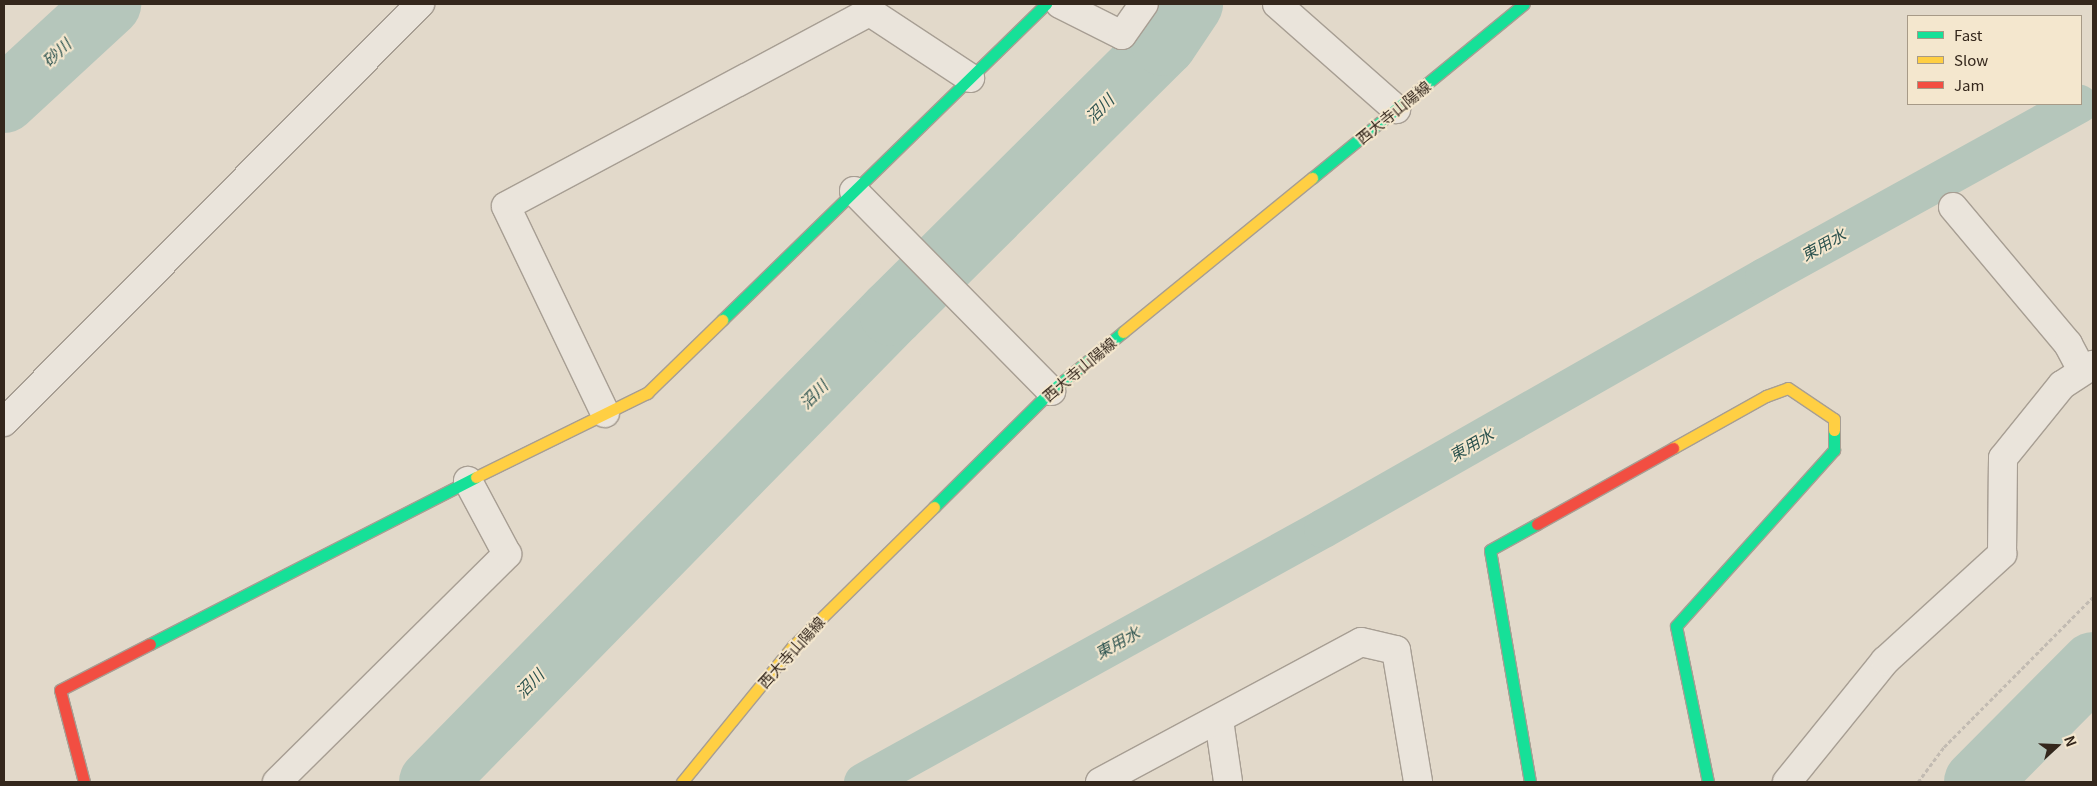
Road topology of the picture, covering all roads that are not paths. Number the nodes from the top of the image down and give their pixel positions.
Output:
1 (420, 4) edge
2 (1046, 4) edge
3 (1060, 4) edge
4 (1144, 4) edge
5 (1277, 4) edge
6 (1524, 4) edge
7 (970, 78) junction
8 (1396, 109) junction
9 (854, 191) junction
10 (1953, 207) dead end
11 (2088, 368) edge
12 (1051, 391) junction
13 (605, 413) junction
14 (4, 422) edge
15 (468, 481) junction
16 (1220, 720) junction
17 (84, 782) edge
18 (277, 782) edge
19 (682, 782) edge
20 (1100, 782) edge
21 (1228, 782) edge
22 (1418, 782) edge
23 (1530, 782) edge
24 (1708, 782) edge
25 (1787, 782) edge

1 - 14 street
2 - 7 street
3 - 4 street
5 - 8 street
6 - 8 street, 西大寺山陽線
7 - 9 street
7 - 13 street
8 - 12 street, 西大寺山陽線
9 - 12 street
9 - 13 street
10 - 11 street
11 - 25 street
12 - 19 street, 西大寺山陽線
13 - 15 street
15 - 17 street
15 - 18 street
16 - 20 street
16 - 21 street
16 - 22 street
23 - 24 street

